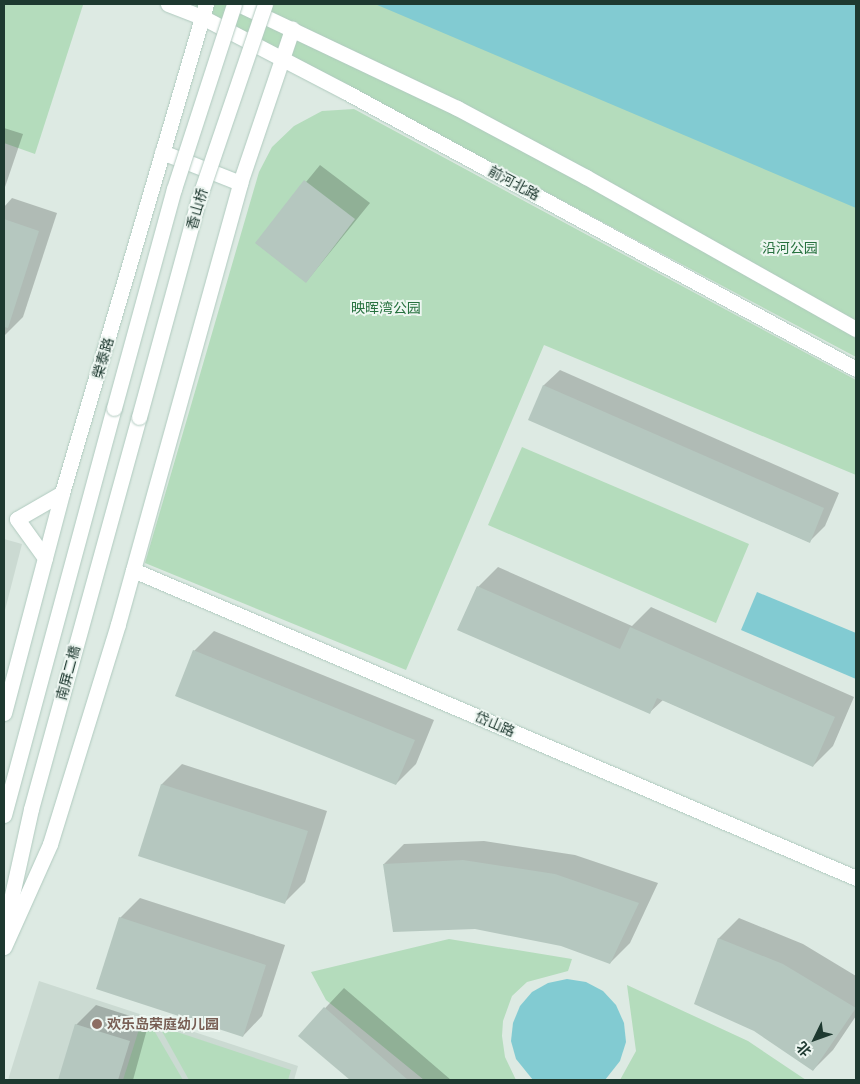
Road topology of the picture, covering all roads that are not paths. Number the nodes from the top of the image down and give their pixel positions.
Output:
1 (168, 4) edge
2 (236, 4) edge
3 (264, 4) edge
4 (204, 11) edge
5 (292, 29) junction
6 (280, 58) junction
7 (162, 152) junction
8 (240, 183) junction
9 (856, 329) edge
10 (856, 368) edge
11 (114, 408) joint
12 (139, 417) joint
13 (62, 493) junction
14 (10, 517) edge
15 (45, 558) junction
16 (133, 570) junction
17 (4, 713) edge
18 (4, 816) edge
19 (856, 878) edge
20 (4, 930) edge
21 (4, 947) edge

1 - 4 main road, 前河北路
2 - 5 main road
2 - 11 main road, 香山桥, bridge
3 - 12 main road, 香山桥, bridge
4 - 6 main road, 前河北路
4 - 7 main road, 榮泰路
5 - 6 main road
5 - 9 main road
6 - 8 main road
6 - 10 main road, 前河北路
7 - 8 main road
7 - 13 main road, 榮泰路
8 - 16 main road
11 - 18 main road, 南屏二橋
12 - 20 main road, 南屏二橋
13 - 14 main road
13 - 15 main road, 榮泰路
14 - 15 main road
15 - 17 main road, 榮泰路
16 - 19 main road, 岱山路
16 - 21 main road

